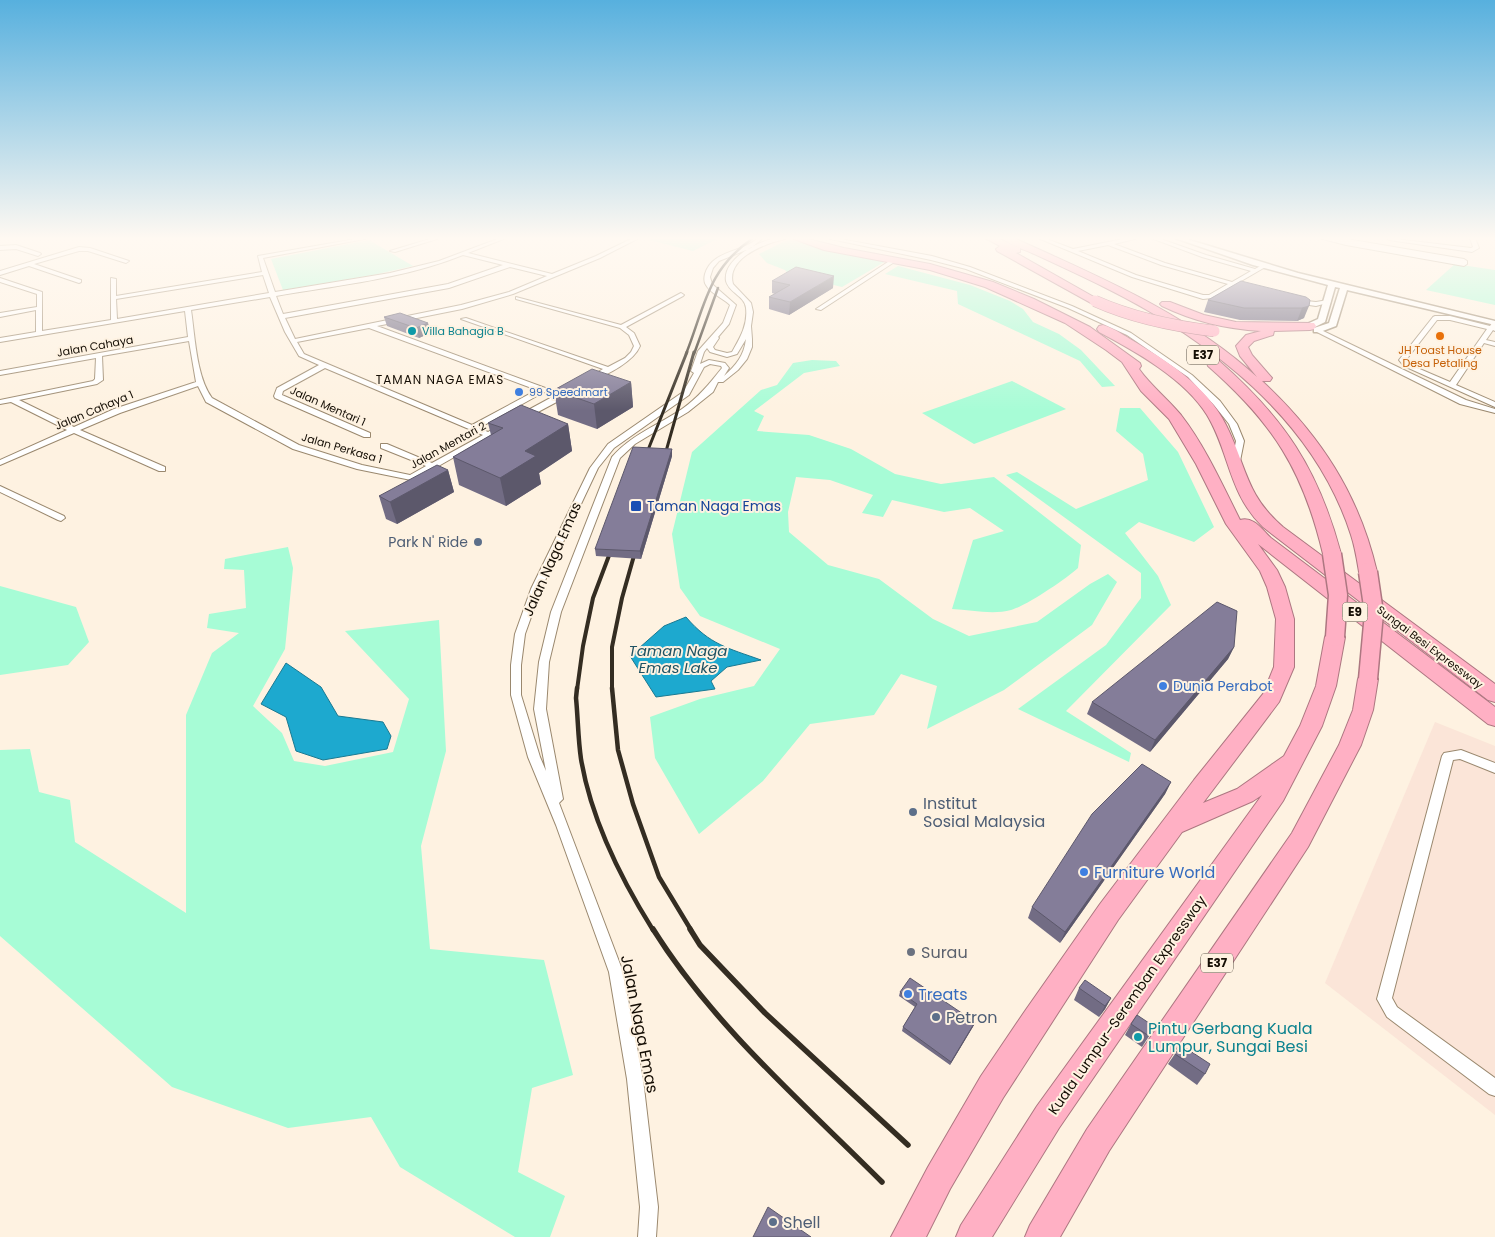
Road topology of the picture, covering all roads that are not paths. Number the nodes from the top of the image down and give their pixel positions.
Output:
1 (39, 296) edge
2 (128, 296) edge
3 (257, 296) edge
4 (273, 296) edge
5 (395, 296) edge
6 (499, 296) edge
7 (680, 296) edge
8 (722, 296) edge
9 (741, 296) edge
10 (840, 296) edge
11 (1011, 296) edge
12 (1027, 296) edge
13 (1042, 296) edge
14 (1087, 296) edge
15 (1111, 296) edge
16 (1129, 296) edge
17 (1151, 296) edge
18 (1196, 296) edge
19 (1212, 296) edge
20 (1324, 296) edge
21 (1329, 296) edge
22 (1341, 296) edge
23 (1380, 296) edge
24 (114, 298) joint
25 (518, 298) dead end
26 (1328, 300) junction
27 (1294, 301) edge
28 (1302, 303) junction
29 (40, 308) junction
30 (188, 308) junction
31 (819, 309) dead end
32 (1318, 311) dead end
33 (0, 315) edge
34 (283, 316) junction
35 (464, 319) dead end
36 (114, 320) junction
37 (370, 326) junction
38 (1494, 326) edge
39 (622, 327) junction
40 (748, 328) junction
41 (1313, 328) junction
42 (1269, 332) junction
43 (39, 333) junction
44 (719, 333) junction
45 (193, 338) junction
46 (0, 340) edge
47 (1483, 341) junction
48 (293, 342) junction
49 (1495, 344) edge
50 (99, 356) junction
51 (1126, 359) junction
52 (325, 365) junction
53 (608, 369) junction
54 (0, 373) edge
55 (1145, 374) junction
56 (1166, 382) junction
57 (199, 383) junction
58 (584, 383) edge
59 (1452, 385) junction
60 (576, 387) edge
61 (544, 389) junction
62 (686, 393) junction
63 (706, 393) junction
64 (560, 396) junction
65 (13, 400) junction
66 (0, 402) edge
67 (1180, 402) junction
68 (1495, 405) edge
69 (1207, 406) junction
70 (1495, 410) edge
71 (1293, 421) junction
72 (473, 428) junction
73 (73, 430) junction
74 (367, 435) dead end
75 (489, 435) junction
76 (384, 446) dead end
77 (0, 462) edge
78 (432, 466) junction
79 (1235, 467) junction
80 (162, 469) dead end
81 (411, 478) joint
82 (0, 489) edge
83 (60, 518) dead end
84 (1490, 690) edge
85 (1495, 718) edge
86 (1294, 760) junction
87 (1495, 768) edge
88 (562, 825) junction
89 (1175, 825) junction
90 (1495, 1088) edge
91 (647, 1237) edge
92 (908, 1237) edge
93 (974, 1237) edge
94 (1042, 1237) edge

1 - 29 street
2 - 24 street
3 - 30 street
4 - 34 street
5 - 34 street
6 - 37 street
7 - 39 street
8 - 44 street, Jalan Naga Emas
9 - 40 street, Jalan Naga Emas
10 - 31 street
11 - 51 highway, Sungai Besi Expressway / E9
12 - 56 highway, Sungai Besi Expressway / E9
13 - 79 street
14 - 42 highway, bridge
15 - 86 highway, Kuala Lumpur–Seremban Expressway / E37, bridge
16 - 71 highway, E37
17 - 41 highway
18 - 19 street
20 - 26 street
21 - 26 street
22 - 41 street
23 - 38 street
24 - 36 street
25 - 39 street
26 - 28 street
26 - 41 street
27 - 28 street
28 - 32 street
29 - 33 street
29 - 43 street
30 - 36 street
30 - 45 street
34 - 48 street
35 - 53 street
36 - 43 street
37 - 48 street
37 - 61 street
38 - 47 street
38 - 59 street
39 - 53 street
40 - 44 street, Jalan Naga Emas
40 - 63 street, Jalan Naga Emas
41 - 42 highway
41 - 70 street
42 - 71 highway
43 - 46 street
44 - 62 street, Jalan Naga Emas
45 - 50 street, Jalan Cahaya
45 - 57 street
47 - 49 street
47 - 59 street
48 - 52 street
50 - 54 street, Jalan Cahaya
50 - 65 street
51 - 55 highway, Sungai Besi Expressway / E9
51 - 89 highway
52 - 72 street
52 - 74 street, Jalan Mentari 1
53 - 58 street
55 - 56 highway
55 - 67 highway, Sungai Besi Expressway / E9
56 - 69 highway, Sungai Besi Expressway / E9
57 - 73 street, Jalan Cahaya 1
57 - 81 street, Jalan Perkasa 1
59 - 68 street
60 - 64 street, Jalan Mentari 2
61 - 64 street
61 - 72 street
62 - 63 street, Jalan Naga Emas
62 - 88 street, Jalan Naga Emas
63 - 88 street, Jalan Naga Emas
64 - 75 street, Jalan Mentari 2
65 - 66 street
65 - 73 street
67 - 69 highway
67 - 85 highway, Sungai Besi Expressway / E9
69 - 79 highway, Sungai Besi Expressway / E9
71 - 94 highway, E37, bridge
72 - 75 street
73 - 77 street, Jalan Cahaya 1
73 - 80 street
75 - 78 street, Jalan Mentari 2
76 - 78 street
78 - 81 street, Jalan Mentari 2
79 - 84 highway, Sungai Besi Expressway / E9
82 - 83 street
86 - 89 highway
86 - 93 highway, Kuala Lumpur–Seremban Expressway / E37
87 - 90 street
88 - 91 street, Jalan Naga Emas
89 - 92 highway

